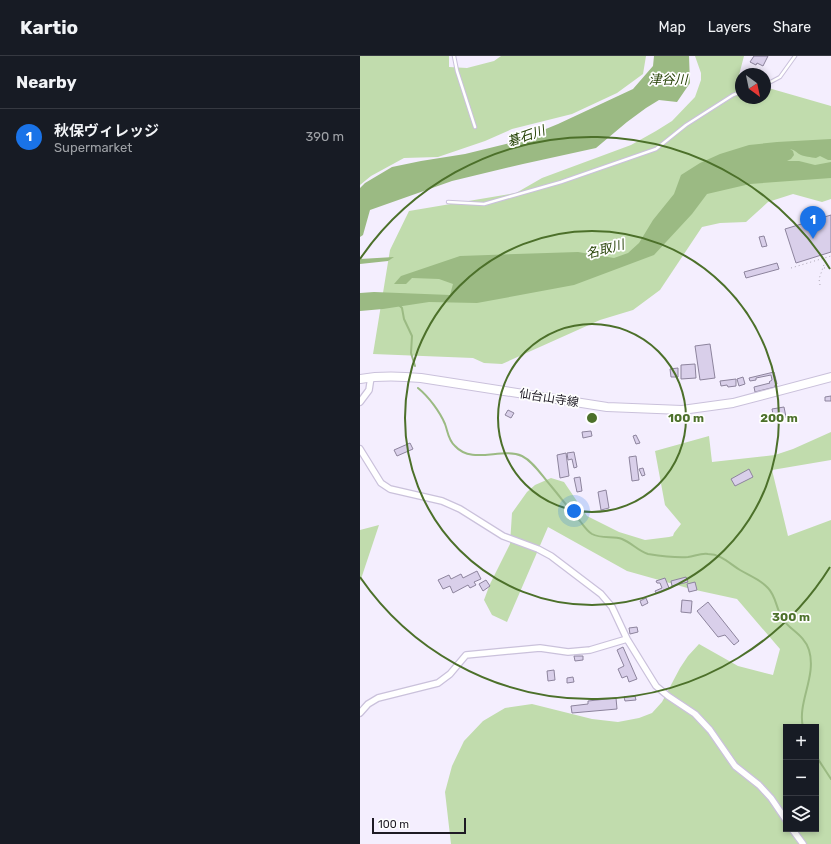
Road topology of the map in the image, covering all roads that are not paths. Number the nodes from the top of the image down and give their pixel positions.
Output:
1 (454, 56) edge
2 (795, 56) edge
3 (771, 82) edge
4 (735, 95) edge
5 (475, 127) dead end
6 (448, 202) dead end
7 (371, 377) junction
8 (831, 377) edge
9 (360, 379) edge
10 (360, 402) edge
11 (361, 451) edge
12 (627, 639) junction
13 (360, 713) edge
14 (783, 816) edge
15 (794, 832) edge
16 (803, 844) edge

1 - 5 lane
2 - 3 lane
4 - 6 lane
7 - 8 main road, 仙台山寺線
7 - 9 main road, 仙台山寺線
7 - 10 street
11 - 12 street
12 - 13 street
12 - 14 street
15 - 16 street

